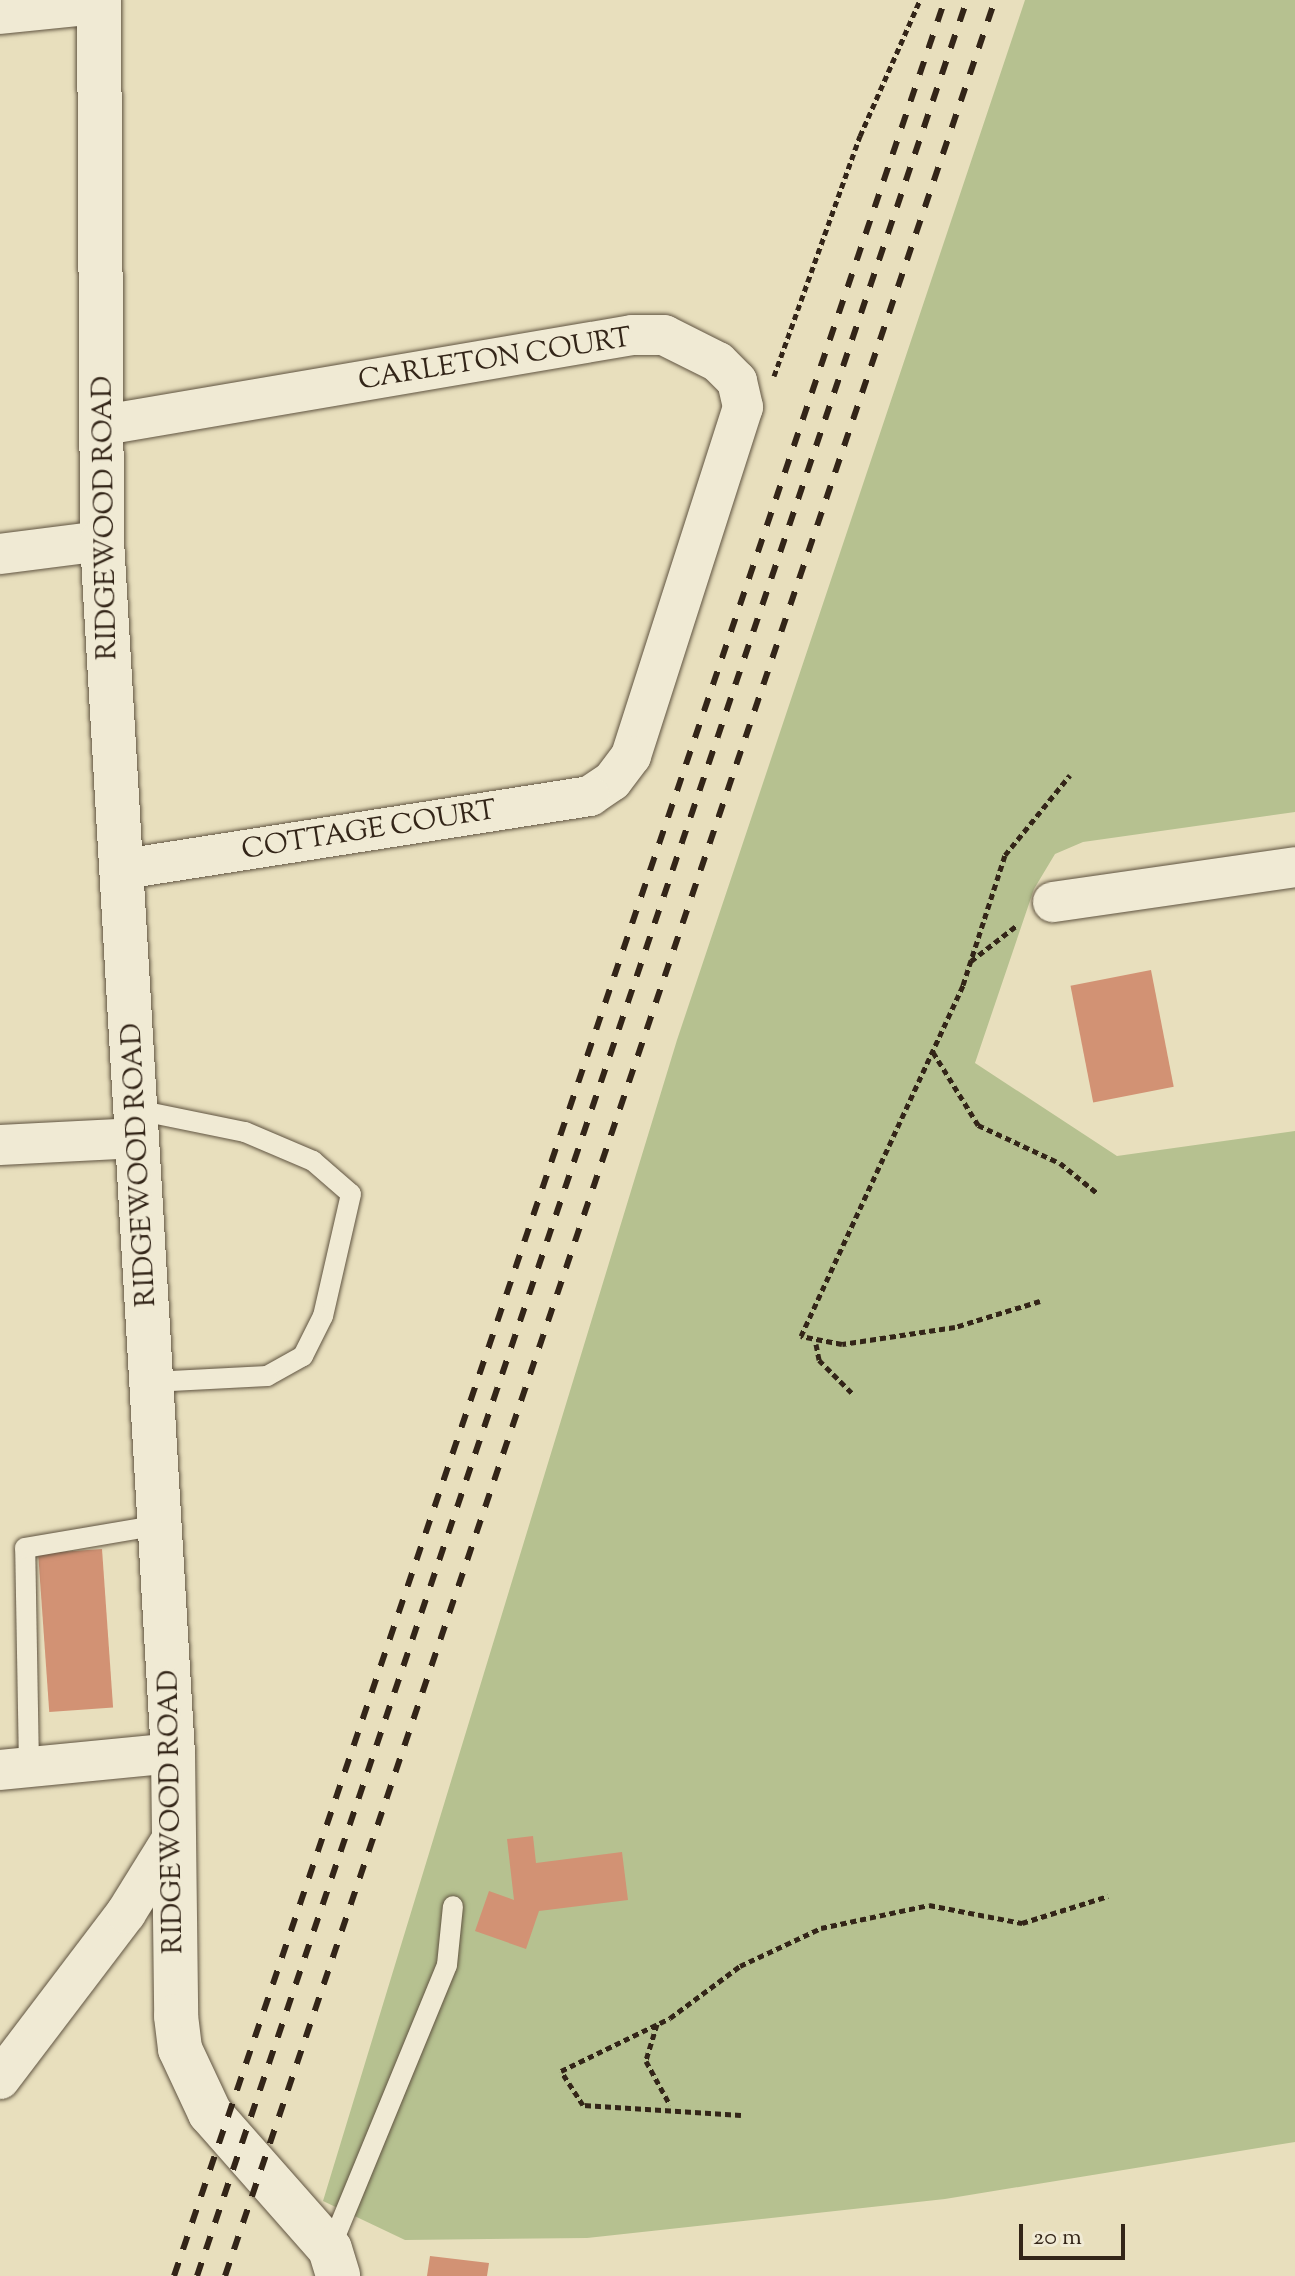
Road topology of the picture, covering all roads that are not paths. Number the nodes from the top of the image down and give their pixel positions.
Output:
1 (98, 2) edge
2 (0, 14) edge
3 (104, 425) junction
4 (102, 541) junction
5 (0, 554) edge
6 (612, 781) joint
7 (1295, 867) edge
8 (122, 869) junction
9 (1053, 902) dead end
10 (138, 1124) junction
11 (0, 1145) edge
12 (152, 1382) junction
13 (160, 1525) junction
14 (173, 1753) junction
15 (15, 1769) edge
16 (175, 1834) junction
17 (453, 1906) dead end
18 (0, 2079) edge
19 (334, 2262) edge

1 - 2 street
1 - 3 street, RIDGEWOOD ROAD
3 - 4 street, RIDGEWOOD ROAD
3 - 6 street, CARLETON COURT
4 - 5 street
4 - 8 street, RIDGEWOOD ROAD
6 - 8 street, COTTAGE COURT
7 - 9 street
8 - 10 street, RIDGEWOOD ROAD
10 - 11 street
10 - 12 street, RIDGEWOOD ROAD
10 - 12 lane
12 - 13 street, RIDGEWOOD ROAD
13 - 14 street, RIDGEWOOD ROAD
13 - 15 lane
14 - 15 street
14 - 16 street, RIDGEWOOD ROAD
16 - 18 street
16 - 19 street, RIDGEWOOD ROAD
17 - 19 lane

